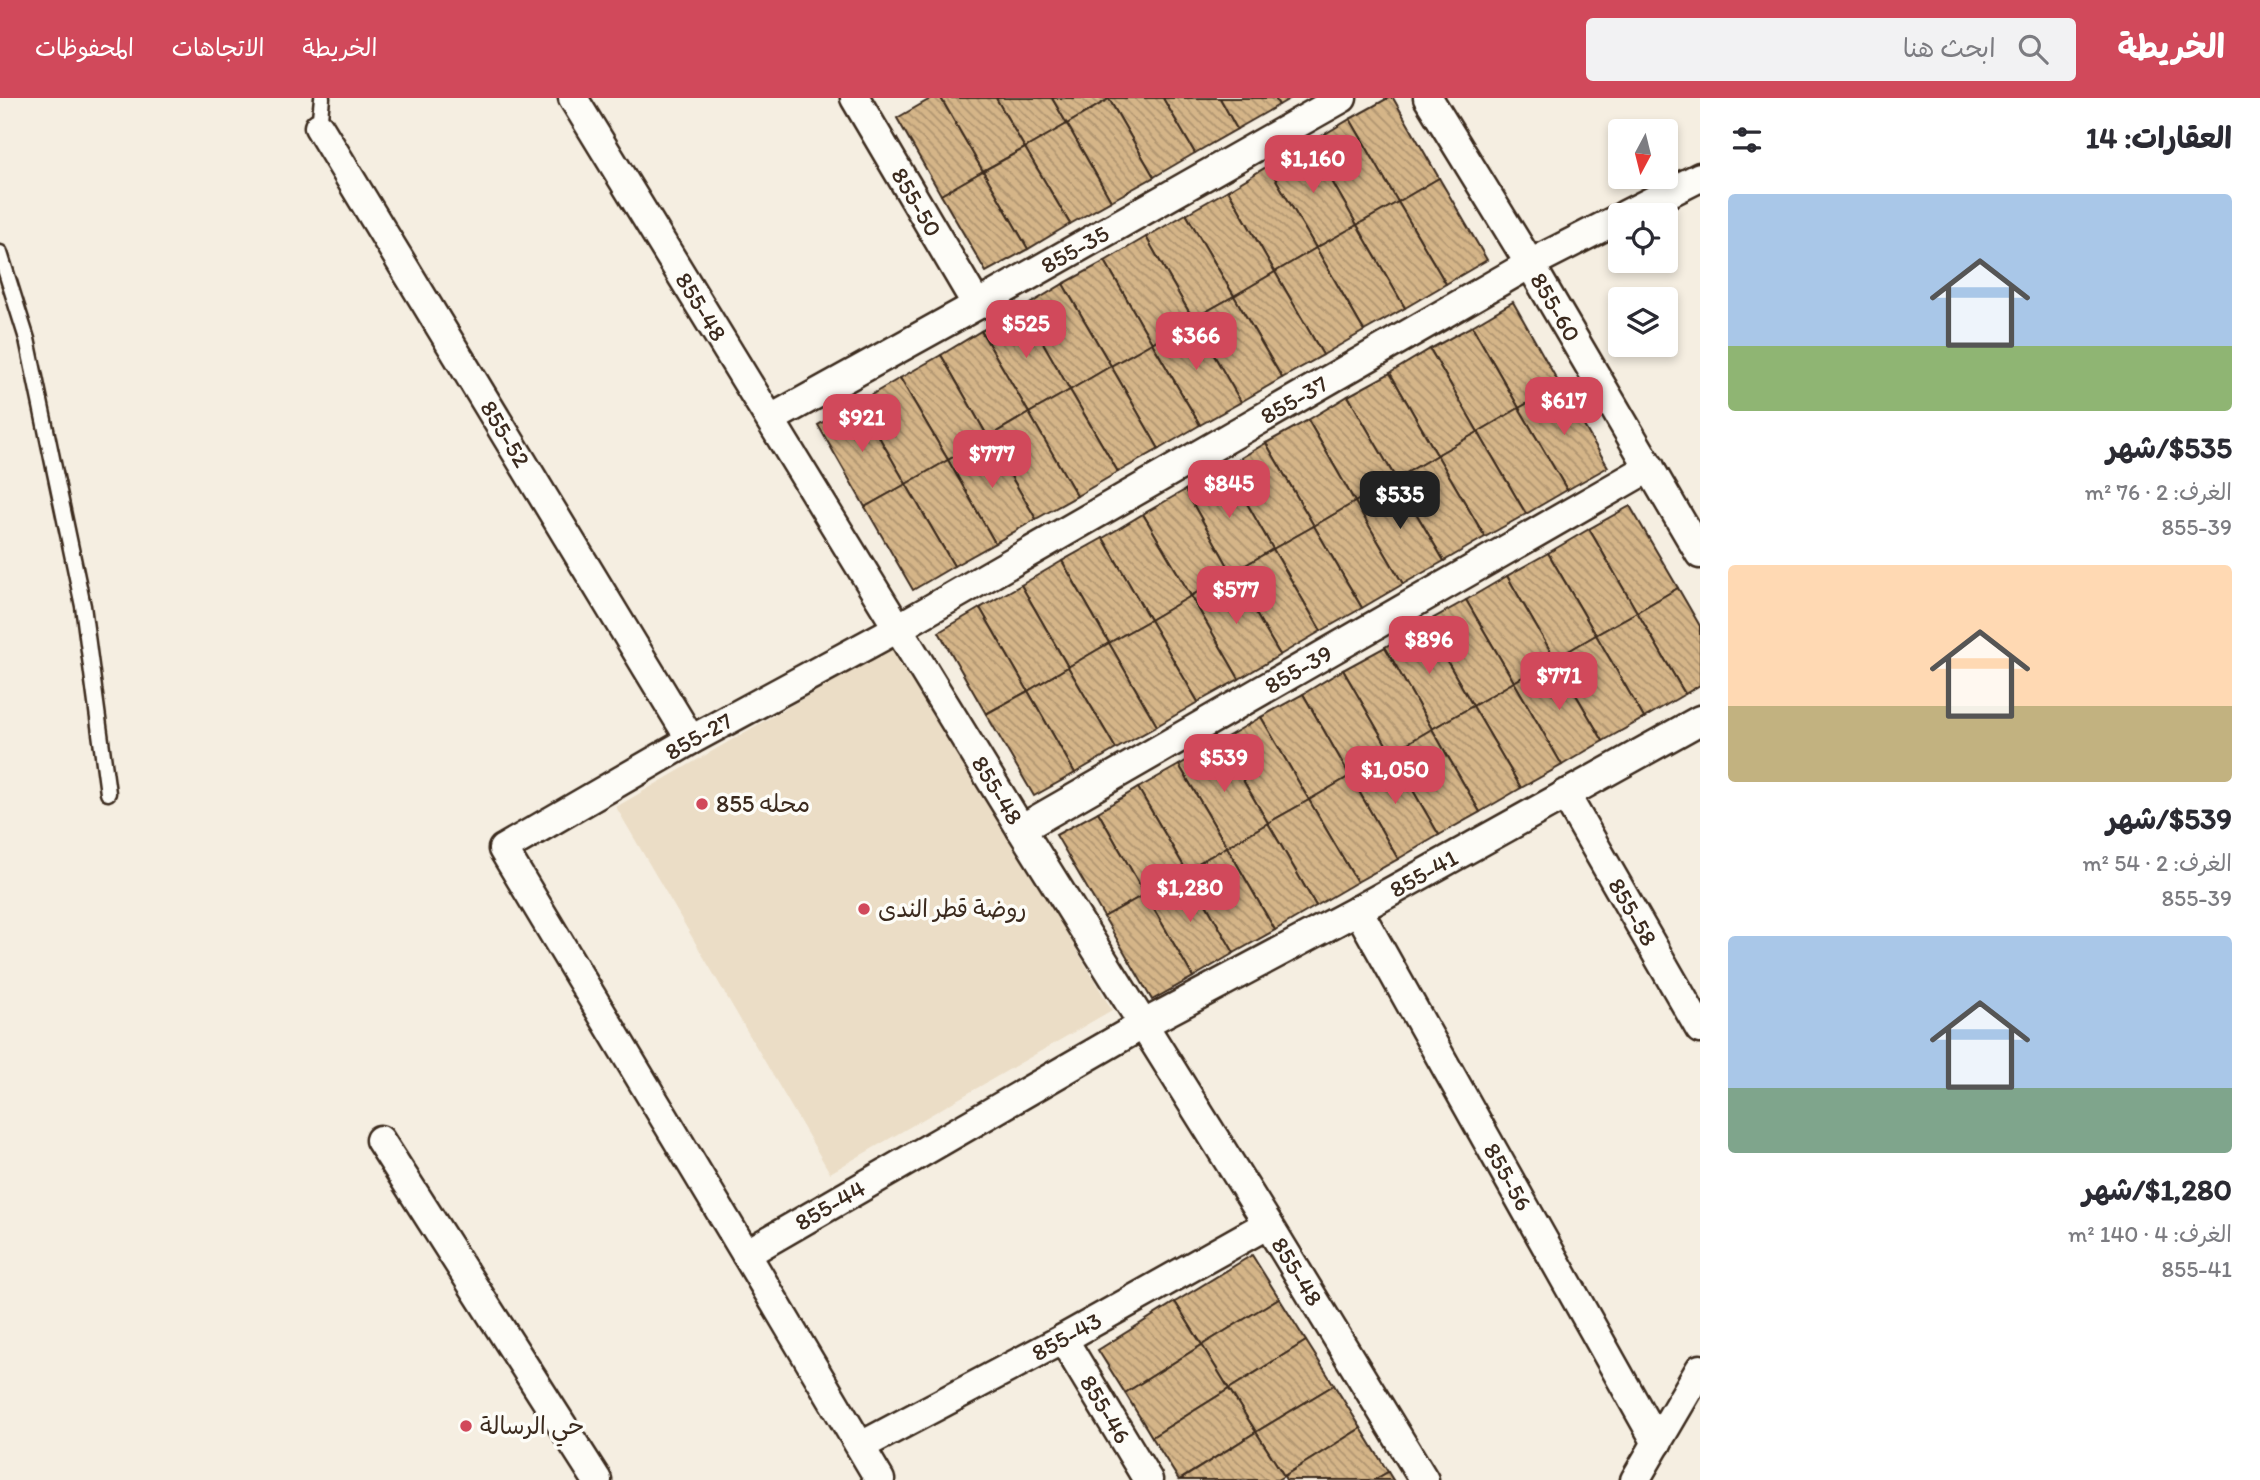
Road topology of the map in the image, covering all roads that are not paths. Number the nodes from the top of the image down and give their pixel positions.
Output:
1 (322, 98) edge
2 (573, 98) edge
3 (1342, 98) edge
4 (1429, 98) edge
5 (865, 102) edge
6 (319, 127) joint
7 (1700, 177) edge
8 (1649, 203) edge
9 (1608, 224) edge
10 (0, 253) edge
11 (1530, 264) junction
12 (977, 305) junction
13 (771, 419) junction
14 (1650, 467) junction
15 (1700, 554) edge
16 (898, 628) junction
17 (1700, 720) edge
18 (691, 740) junction
19 (108, 793) dead end
20 (1565, 794) junction
21 (1021, 829) junction
22 (1358, 910) junction
23 (1144, 1024) junction
24 (1700, 1029) edge
25 (380, 1140) dead end
26 (1268, 1224) junction
27 (746, 1254) junction
28 (1063, 1339) junction
29 (1700, 1369) edge
30 (1657, 1443) junction
31 (861, 1446) junction
32 (597, 1480) edge
33 (880, 1480) edge
34 (1149, 1480) edge
35 (1424, 1480) edge
36 (1635, 1480) edge

1 - 6 lane
2 - 13 street, 855-48
3 - 12 street, 855-35
4 - 11 street, 855-60
5 - 12 street, 855-50
6 - 18 street, 855-52
7 - 8 street
9 - 11 street, 855-37
10 - 19 lane
11 - 14 street, 855-60
11 - 16 street, 855-37
12 - 13 street, 855-35
13 - 16 street, 855-48
14 - 15 street, 855-60
14 - 21 street, 855-39
16 - 18 street, 855-27
16 - 21 street, 855-48
17 - 20 street, 855-41
18 - 27 street, 855-27
20 - 22 street, 855-41
20 - 24 street, 855-58
21 - 23 street, 855-48
22 - 23 street, 855-41
22 - 30 street, 855-56
23 - 26 street, 855-48
23 - 27 street, 855-44
25 - 32 street
26 - 28 street, 855-43
26 - 35 street, 855-48
27 - 31 street
28 - 31 street, 855-43
28 - 34 street, 855-46
29 - 30 street
30 - 36 street
31 - 33 street

